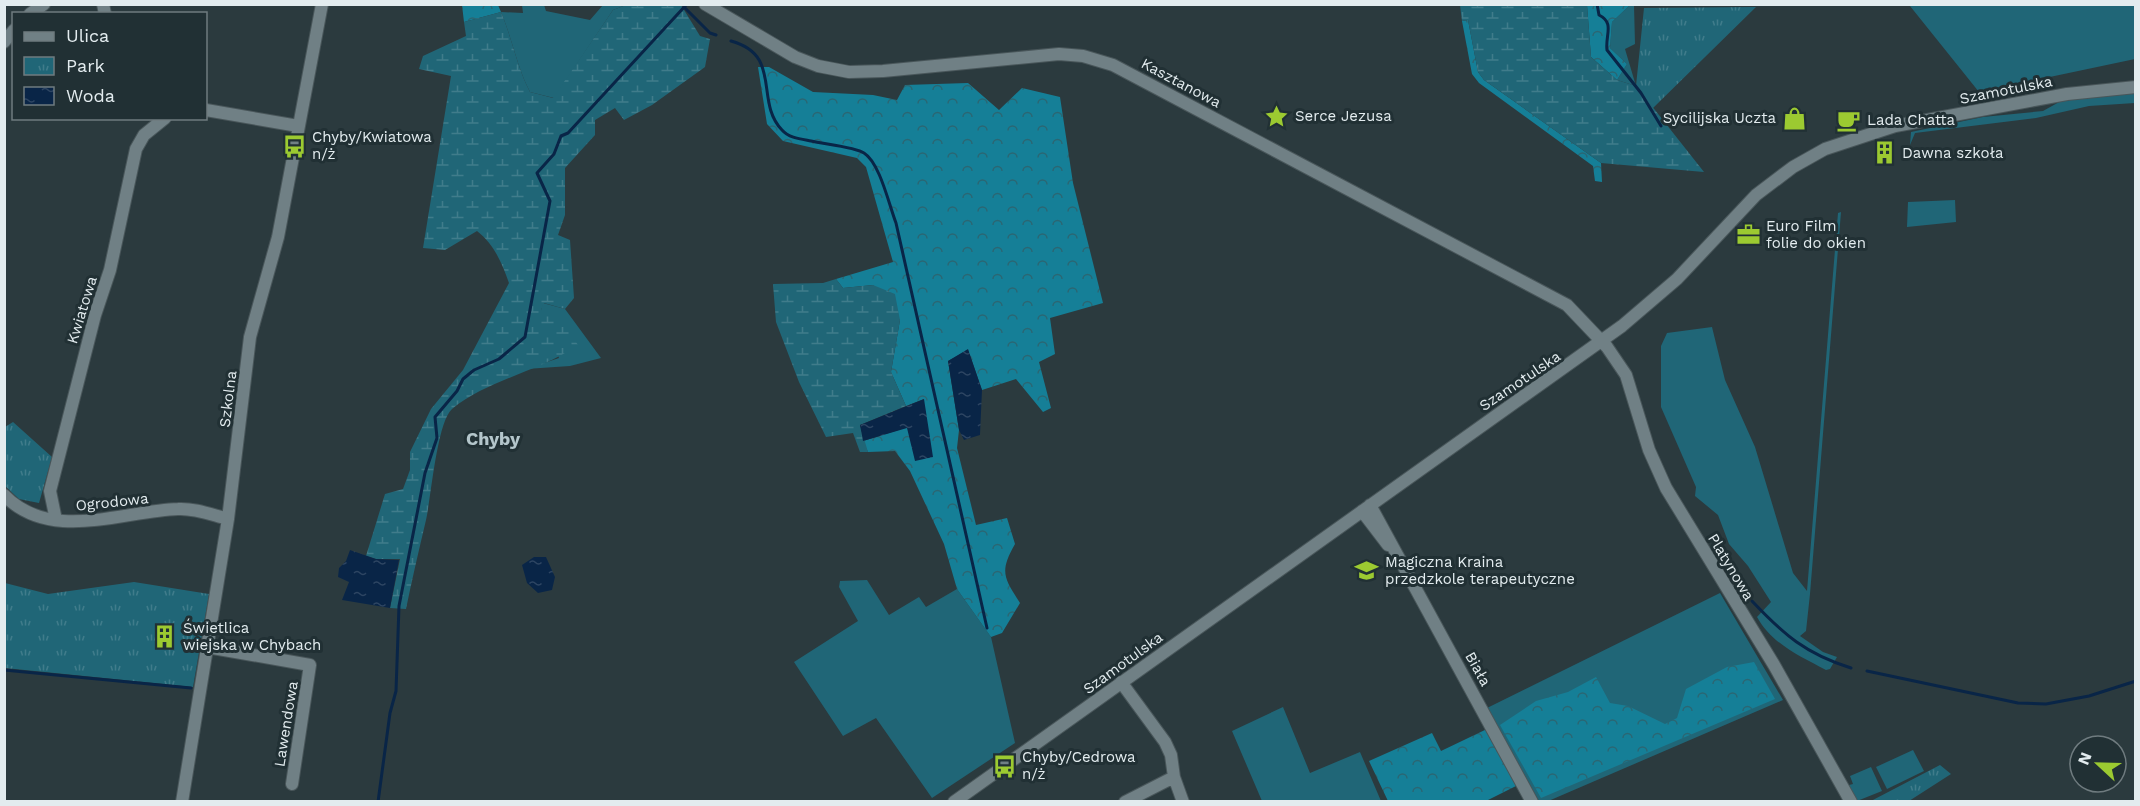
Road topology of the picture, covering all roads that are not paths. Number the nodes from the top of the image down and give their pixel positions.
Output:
1 (321, 4) edge
2 (705, 4) edge
3 (2136, 87) edge
4 (207, 110) edge
5 (158, 120) edge
6 (297, 126) junction
7 (1602, 341) junction
8 (4, 495) edge
9 (1366, 508) junction
10 (228, 519) junction
11 (56, 520) junction
12 (207, 647) junction
13 (1121, 682) junction
14 (1174, 777) junction
15 (292, 784) dead end
16 (182, 801) edge
17 (954, 801) edge
18 (1125, 801) edge
19 (1183, 801) edge
20 (1532, 801) edge
21 (1851, 801) edge

1 - 6 street, Szkolna
2 - 7 street, Kasztanowa
3 - 7 street, Szamotulska
4 - 6 street
5 - 11 street, Kwiatowa
6 - 10 street, Szkolna
7 - 9 street, Szamotulska
7 - 21 street, Platynowa
8 - 11 street, Ogrodowa
9 - 13 street, Szamotulska
9 - 20 street, Biała
10 - 11 street, Ogrodowa
10 - 12 street, Szkolna
12 - 15 street, Lawendowa
12 - 16 street, Szkolna
13 - 14 street
13 - 17 street, Szamotulska
14 - 18 street
14 - 19 street

